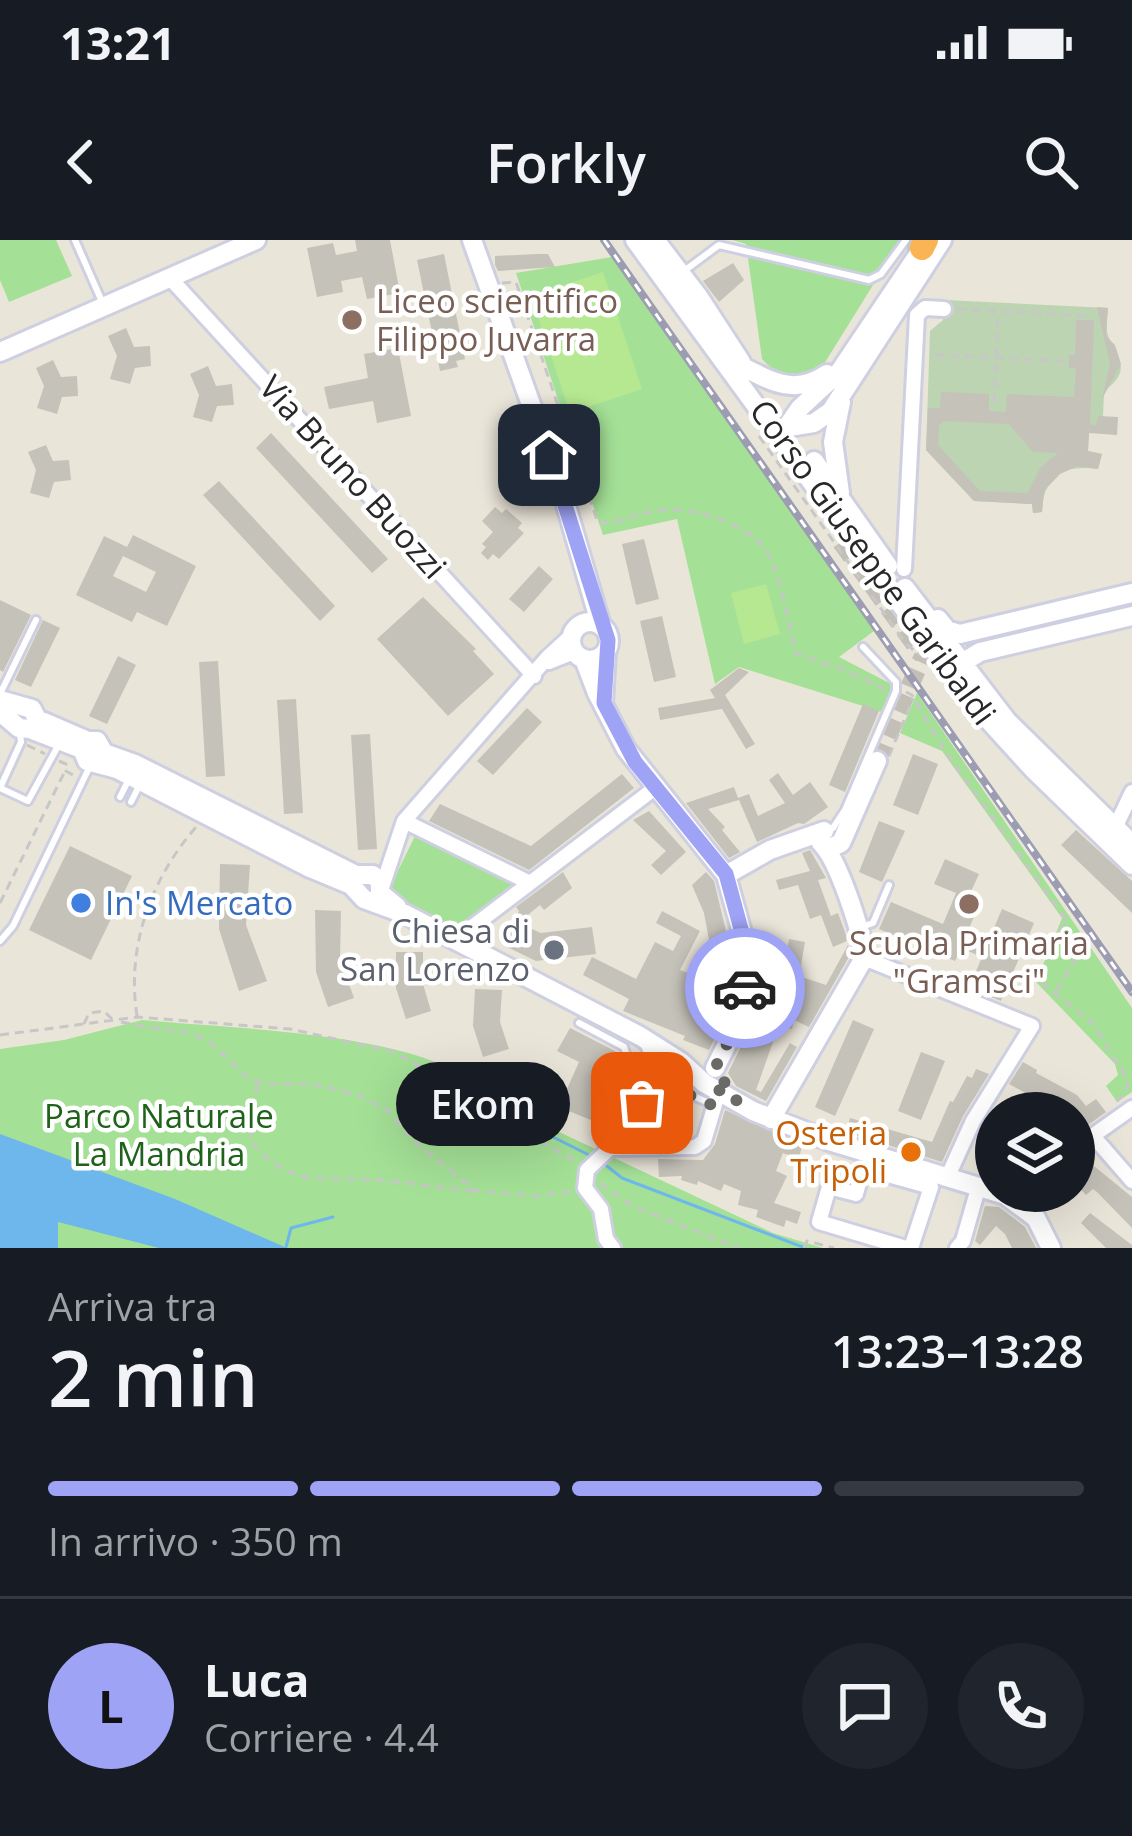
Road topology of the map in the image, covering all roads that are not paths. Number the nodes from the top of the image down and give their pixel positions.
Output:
1 (75, 240) edge
2 (256, 240) edge
3 (472, 240) edge
4 (635, 240) edge
5 (655, 240) edge
6 (925, 242) edge
7 (681, 274) junction
8 (170, 278) junction
9 (104, 307) junction
10 (944, 309) road end
11 (0, 352) edge
12 (854, 352) junction
13 (743, 367) junction
14 (843, 397) junction
15 (784, 431) junction
16 (800, 463) junction
17 (841, 497) junction
18 (841, 542) tunnel mouth
19 (885, 561) junction
20 (904, 569) junction
21 (589, 581) junction
22 (1132, 593) edge
23 (1132, 604) edge
24 (1132, 616) edge
25 (36, 620) dead end
26 (1058, 620) tunnel mouth
27 (601, 626) junction
28 (577, 643) junction
29 (863, 647) dead end
30 (606, 651) junction
31 (962, 663) junction
32 (539, 671) junction
33 (0, 697) edge
34 (604, 703) junction
35 (20, 719) edge
36 (87, 752) junction
37 (878, 761) tunnel mouth
38 (136, 779) junction
39 (655, 788) junction
40 (1132, 791) edge
41 (120, 797) dead end
42 (131, 802) dead end
43 (404, 821) junction
44 (1114, 828) junction
45 (834, 835) junction
46 (1132, 844) edge
47 (1132, 865) edge
48 (726, 874) junction
49 (530, 883) junction
50 (890, 885) dead end
51 (370, 887) junction
52 (857, 928) junction
53 (455, 940) junction
54 (0, 941) edge
55 (864, 958) junction
56 (631, 1040) junction
57 (628, 1059) junction
58 (655, 1077) junction
59 (634, 1079) junction
60 (715, 1084) junction
61 (639, 1093) dead end
62 (1126, 1108) edge
63 (771, 1119) junction
64 (634, 1130) dead end
65 (1095, 1134) edge
66 (1095, 1138) edge
67 (948, 1176) junction
68 (1132, 1181) edge
69 (975, 1185) edge
70 (975, 1200) edge
71 (1029, 1212) edge
72 (613, 1248) edge
73 (909, 1248) edge
74 (957, 1248) edge
75 (1051, 1248) edge

1 - 9 lane
2 - 8 street
3 - 21 street
4 - 15 street, Corso Giuseppe Garibaldi
5 - 7 street, Corso Giuseppe Garibaldi
6 - 7 lane
6 - 12 street
6 - 14 street
7 - 13 street, Corso Giuseppe Garibaldi
8 - 9 street
8 - 32 street, Via Bruno Buozzi
9 - 11 street
10 - 20 street
12 - 13 street
12 - 15 street
13 - 15 street, Corso Giuseppe Garibaldi
14 - 15 street
14 - 17 street
15 - 16 street, Corso Giuseppe Garibaldi
15 - 17 street, Corso Giuseppe Garibaldi
16 - 18 street
16 - 47 street, Corso Giuseppe Garibaldi
17 - 19 street, Corso Giuseppe Garibaldi
19 - 20 street
19 - 31 street, Corso Giuseppe Garibaldi
20 - 22 street
21 - 27 street
21 - 28 street
23 - 26 street
24 - 31 street
25 - 33 lane
27 - 28 street
27 - 30 street
28 - 30 street
28 - 32 street
28 - 34 street
29 - 45 lane
30 - 34 street
31 - 44 street, Corso Giuseppe Garibaldi
32 - 43 street
33 - 35 street
34 - 39 street
35 - 36 street
35 - 36 lane
36 - 38 street
36 - 51 street
36 - 54 lane
37 - 45 street
38 - 41 lane
38 - 42 lane
38 - 51 street
39 - 48 street
39 - 49 street
40 - 44 street
43 - 49 street
43 - 51 street
44 - 46 street, Corso Giuseppe Garibaldi
45 - 48 street
45 - 52 street
48 - 60 street
49 - 53 street
50 - 52 lane
51 - 53 street
52 - 55 street
53 - 56 street
55 - 63 street
55 - 67 street
56 - 57 lane
56 - 57 lane
56 - 58 lane
56 - 60 street
57 - 59 lane
58 - 59 lane
58 - 60 lane
58 - 64 lane
59 - 61 lane
60 - 63 street
60 - 72 street
62 - 65 street
63 - 67 street
66 - 68 street
67 - 69 street
70 - 74 street
71 - 75 street
73 - 73 street

